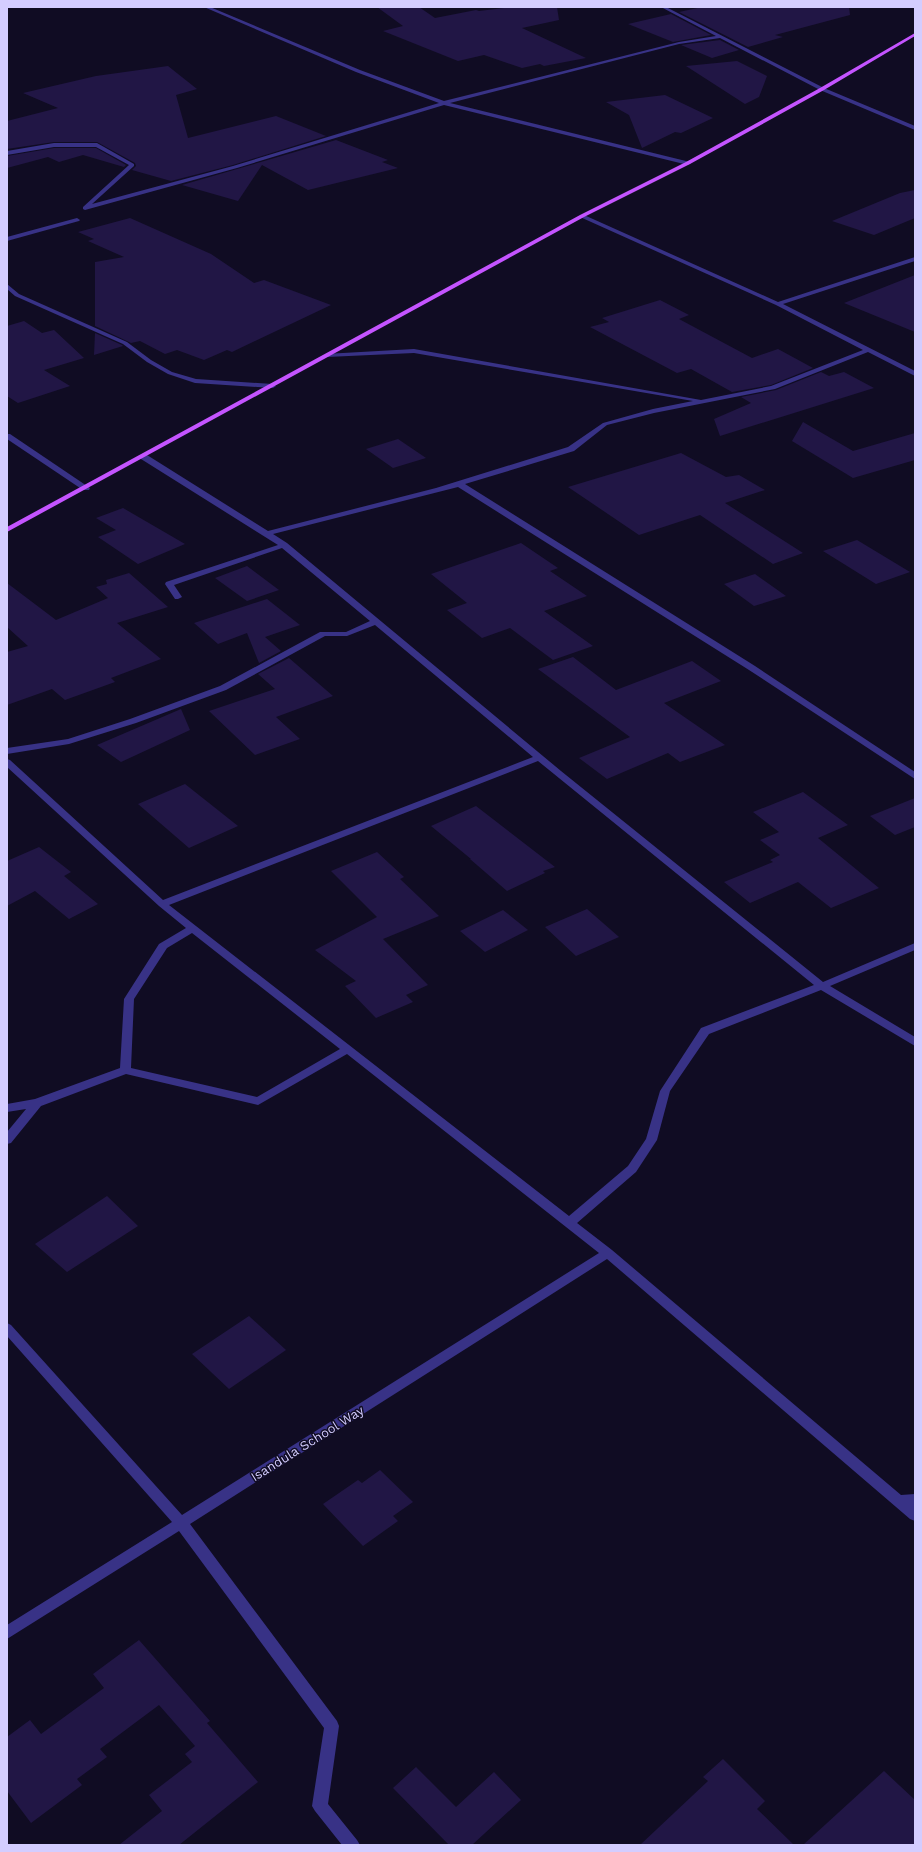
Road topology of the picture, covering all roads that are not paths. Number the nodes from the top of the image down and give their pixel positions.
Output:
1 (206, 7) edge
2 (663, 7) edge
3 (915, 34) edge
4 (719, 37) junction
5 (822, 89) junction
6 (444, 103) junction
7 (915, 128) edge
8 (7, 153) edge
9 (688, 163) junction
10 (582, 216) junction
11 (77, 220) dead end
12 (7, 239) edge
13 (915, 259) edge
14 (7, 286) edge
15 (778, 304) junction
16 (868, 350) junction
17 (327, 356) junction
18 (915, 374) edge
19 (273, 386) junction
20 (704, 401) junction
21 (7, 436) edge
22 (144, 457) junction
23 (459, 484) junction
24 (86, 488) junction
25 (7, 530) edge
26 (266, 534) junction
27 (284, 545) junction
28 (178, 597) dead end
29 (376, 622) junction
30 (7, 751) edge
31 (539, 758) junction
32 (7, 762) edge
33 (915, 776) edge
34 (162, 904) junction
35 (193, 928) junction
36 (915, 946) edge
37 (822, 986) junction
38 (915, 1042) edge
39 (348, 1049) junction
40 (125, 1070) junction
41 (37, 1104) junction
42 (7, 1108) edge
43 (7, 1140) edge
44 (569, 1223) junction
45 (608, 1253) junction
46 (7, 1328) edge
47 (915, 1500) edge
48 (898, 1501) junction
49 (915, 1515) edge
50 (181, 1523) junction
51 (7, 1633) edge
52 (352, 1845) edge

1 - 6 street
2 - 4 street
3 - 5 main road
4 - 5 street
4 - 6 street
5 - 7 street
5 - 9 main road
6 - 8 street
6 - 9 street
9 - 10 main road
10 - 15 street
10 - 17 main road
11 - 12 street
13 - 15 street
14 - 19 street
15 - 16 street
16 - 18 street
16 - 20 street
17 - 19 main road
17 - 20 street
19 - 22 main road
20 - 23 street
21 - 24 street
22 - 24 main road
22 - 26 street
23 - 26 street
23 - 33 street
24 - 25 main road
26 - 27 street
27 - 28 street
27 - 29 street
29 - 30 street
29 - 31 street
31 - 34 street
31 - 37 street
32 - 34 street
34 - 35 street
35 - 39 street
35 - 40 street
36 - 37 street
37 - 38 street
37 - 44 street
39 - 40 street
39 - 44 street
40 - 41 street
41 - 42 street
41 - 43 street
44 - 45 street
45 - 48 street
45 - 50 street, Isandula School Way
46 - 50 street
47 - 48 street
48 - 49 street
50 - 51 street, Isandula School Way
50 - 52 street

